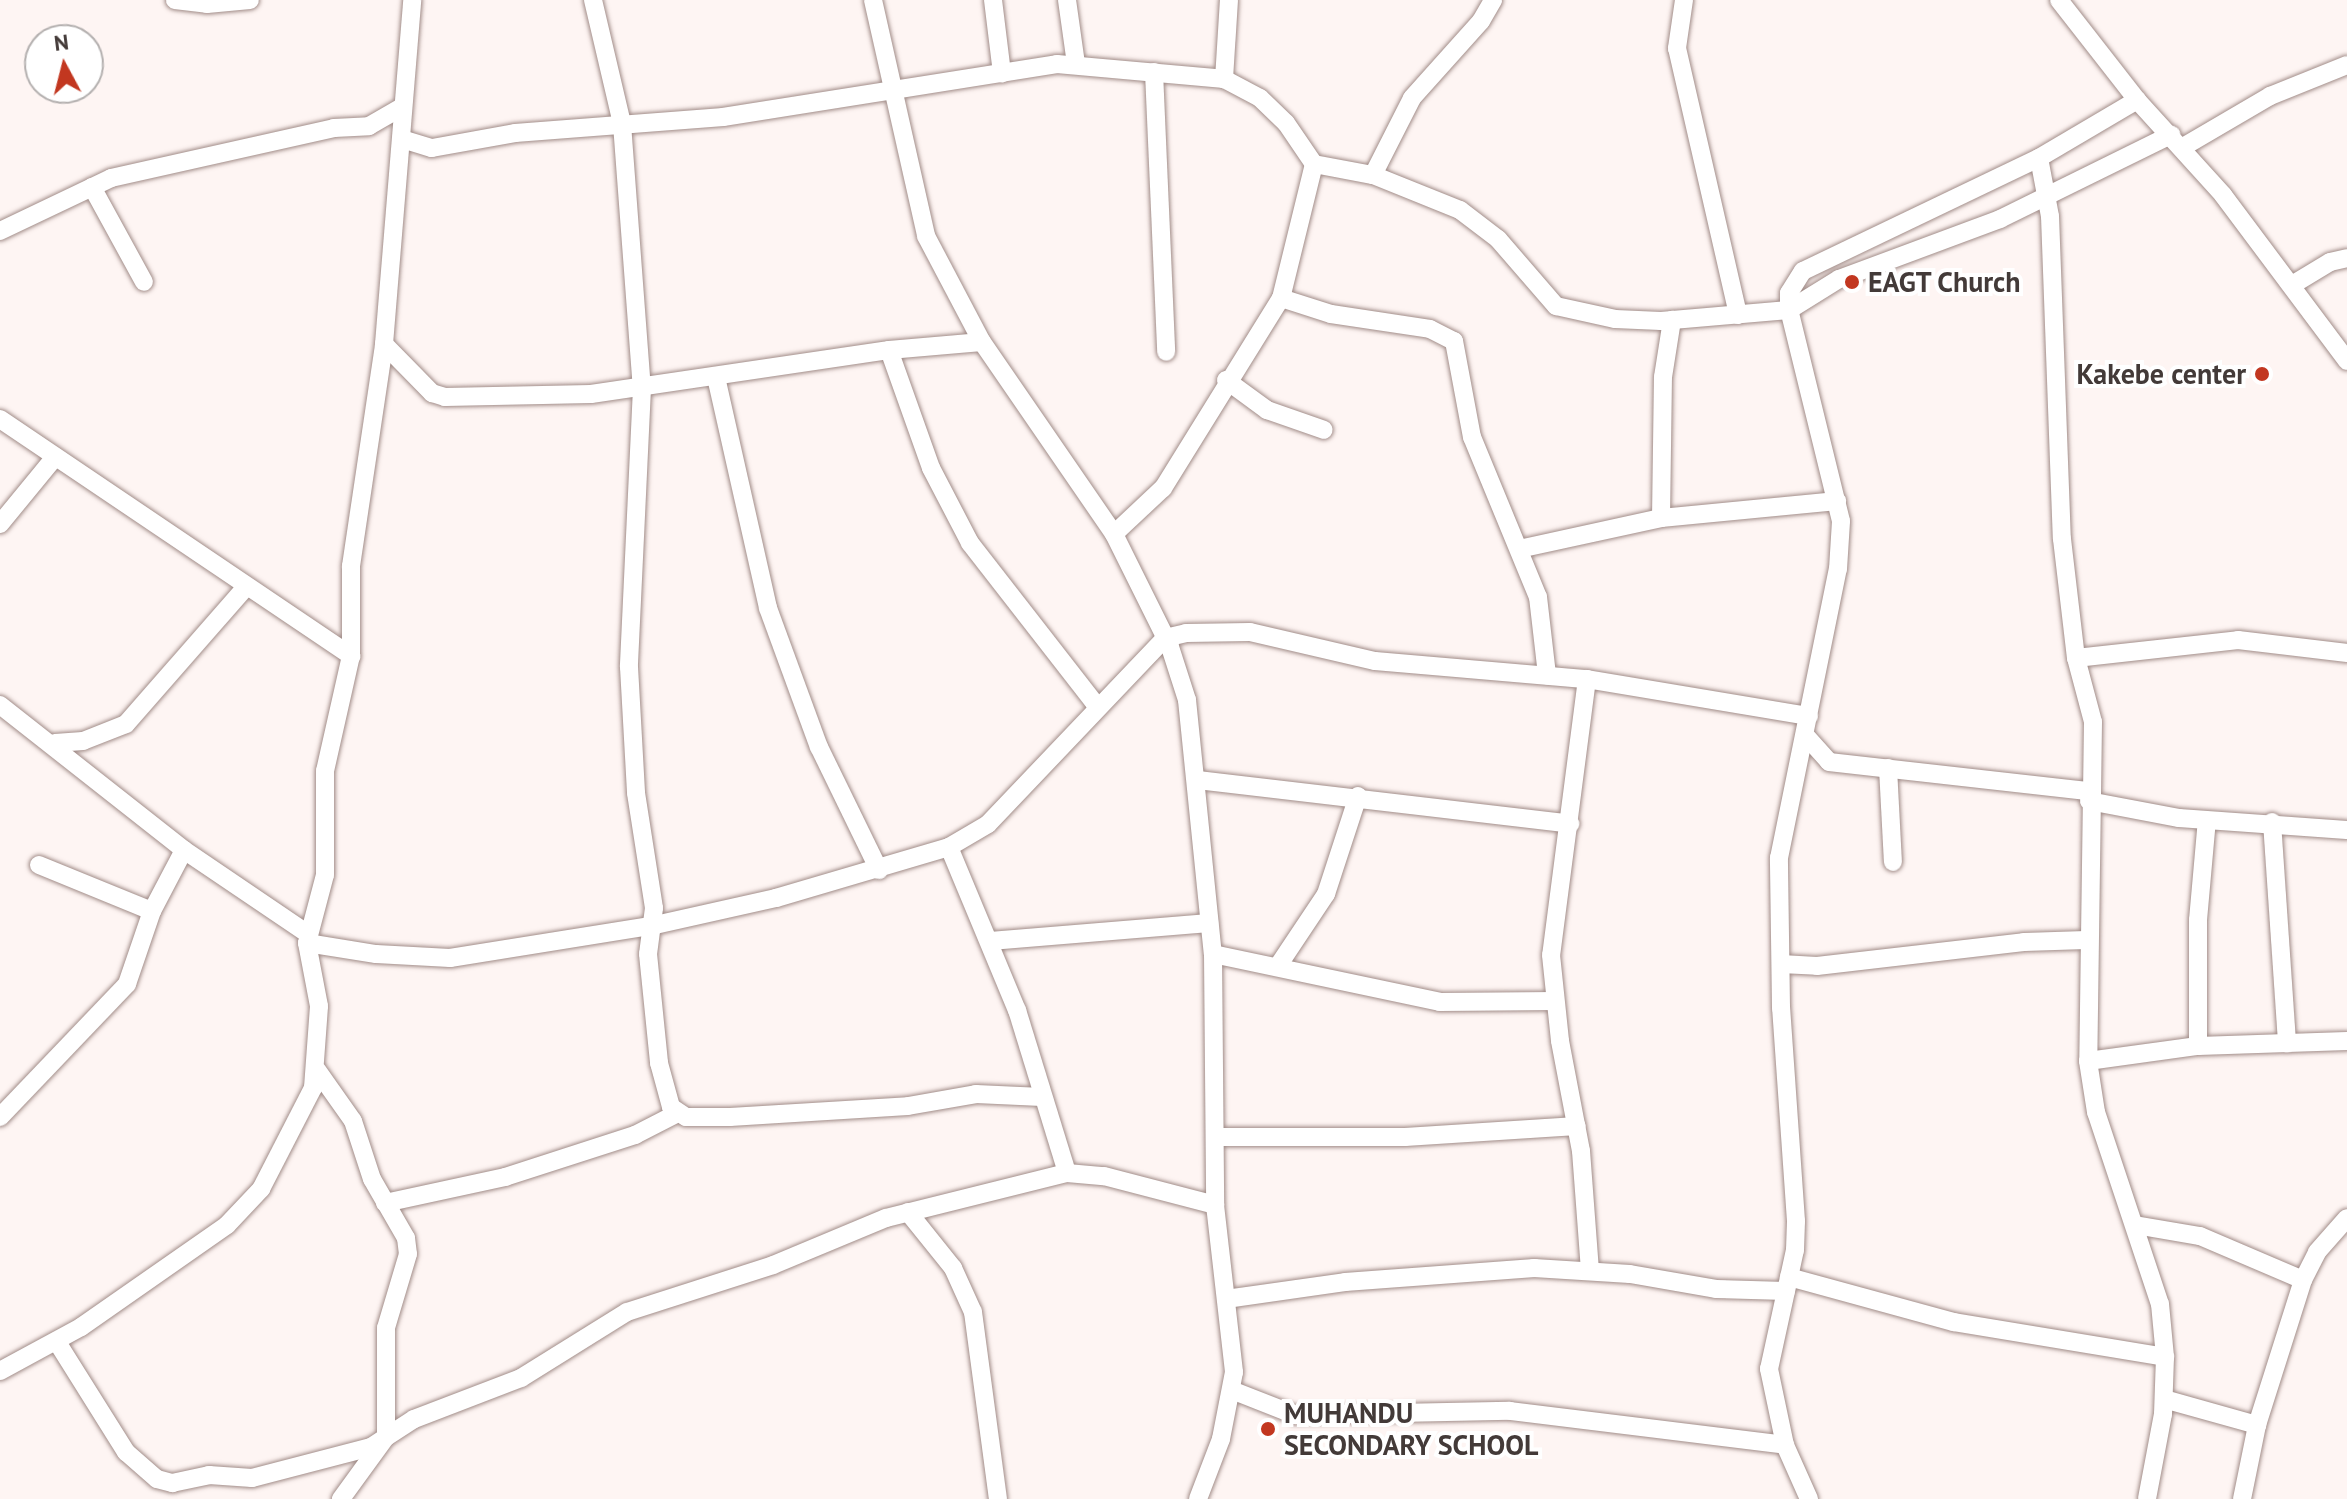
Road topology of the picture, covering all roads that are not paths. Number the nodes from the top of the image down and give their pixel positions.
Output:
1 (175, 0) edge
2 (250, 0) edge
3 (412, 0) edge
4 (593, 0) edge
5 (873, 0) edge
6 (993, 0) edge
7 (1067, 0) edge
8 (1229, 0) edge
9 (1493, 0) edge
10 (1684, 0) edge
11 (2059, 0) edge
12 (1076, 64) junction
13 (2347, 65) edge
14 (1154, 72) junction
15 (1002, 73) junction
16 (1224, 79) junction
17 (895, 89) junction
18 (2137, 100) junction
19 (403, 106) junction
20 (622, 124) junction
21 (402, 139) junction
22 (2177, 141) junction
23 (2039, 158) junction
24 (1314, 164) junction
25 (1373, 175) junction
26 (92, 187) junction
27 (2046, 195) junction
28 (0, 231) edge
29 (2347, 258) edge
30 (144, 282) dead end
31 (2292, 285) junction
32 (1281, 298) junction
33 (1789, 310) junction
34 (1738, 315) junction
35 (1672, 320) junction
36 (982, 342) junction
37 (384, 344) junction
38 (889, 350) junction
39 (1166, 352) dead end
40 (2347, 361) edge
41 (716, 377) junction
42 (1226, 380) junction
43 (642, 388) junction
44 (0, 419) edge
45 (1324, 430) dead end
46 (55, 457) junction
47 (1837, 501) junction
48 (1661, 518) junction
49 (0, 524) edge
50 (1114, 534) junction
51 (1519, 549) junction
52 (245, 588) junction
53 (1165, 638) junction
54 (2347, 653) edge
55 (351, 656) junction
56 (2076, 658) junction
57 (1547, 675) junction
58 (1587, 679) junction
59 (0, 705) edge
60 (1096, 705) junction
61 (1807, 726) junction
62 (55, 743) junction
63 (1888, 768) junction
64 (1198, 780) junction
65 (1358, 796) junction
66 (2089, 796) junction
67 (2207, 820) junction
68 (2272, 822) junction
69 (1570, 824) junction
70 (2347, 830) edge
71 (949, 847) junction
72 (184, 850) junction
73 (1893, 862) dead end
74 (39, 865) dead end
75 (879, 870) junction
76 (152, 911) junction
77 (1209, 923) junction
78 (655, 925) junction
79 (308, 939) junction
80 (2086, 940) junction
81 (990, 941) junction
82 (1213, 954) junction
83 (1781, 964) junction
84 (1278, 966) junction
85 (1555, 1001) junction
86 (2347, 1041) edge
87 (2287, 1043) junction
88 (2198, 1046) junction
89 (2088, 1061) junction
90 (317, 1070) junction
91 (1042, 1097) junction
92 (676, 1114) junction
93 (0, 1117) edge
94 (1577, 1126) junction
95 (1215, 1137) junction
96 (1067, 1173) junction
97 (385, 1203) junction
98 (1215, 1205) junction
99 (908, 1212) junction
100 (2347, 1218) edge
101 (2135, 1225) junction
102 (1590, 1271) junction
103 (2303, 1280) junction
104 (1787, 1284) junction
105 (1226, 1299) junction
106 (57, 1342) junction
107 (2165, 1357) junction
108 (0, 1371) edge
109 (1234, 1391) junction
110 (2164, 1399) junction
111 (2257, 1425) junction
112 (386, 1437) junction
113 (1785, 1445) junction
114 (341, 1499) edge
115 (998, 1499) edge
116 (1198, 1499) edge
117 (1809, 1499) edge
118 (2147, 1499) edge
119 (2242, 1499) edge

1 - 2 street
3 - 19 street
4 - 20 street
5 - 17 street
6 - 15 street
7 - 12 street
8 - 16 street
9 - 25 street
10 - 34 street
11 - 18 street
12 - 14 street
12 - 15 street
13 - 22 street
14 - 16 street
14 - 39 street
15 - 17 street
16 - 24 street
17 - 20 street
17 - 36 street
18 - 22 street
18 - 23 street
19 - 21 street
19 - 26 street
20 - 21 street
20 - 43 street
21 - 37 street
22 - 27 street
22 - 31 street
23 - 27 street
23 - 33 street
24 - 25 street
24 - 32 street
25 - 35 street
26 - 28 street
26 - 30 street
27 - 33 street
27 - 56 street
29 - 31 street
31 - 40 street
32 - 42 street
32 - 51 street
33 - 34 street
33 - 47 street
34 - 35 street
35 - 48 street
36 - 38 street
36 - 50 street
37 - 43 street
37 - 55 street
38 - 41 street
38 - 60 street
41 - 43 street
41 - 75 street
42 - 45 street
42 - 50 street
43 - 78 street
44 - 46 street
46 - 49 street
46 - 52 street
47 - 48 street
47 - 61 street
48 - 51 street
50 - 53 street
51 - 57 street
52 - 55 street
52 - 62 street
53 - 57 street
53 - 60 street
53 - 64 street
54 - 56 street
55 - 79 street
56 - 66 street
57 - 58 street
58 - 61 street
58 - 69 street
59 - 62 street
60 - 71 street
61 - 63 street
61 - 83 street
62 - 72 street
63 - 66 street
63 - 73 street
64 - 65 street
64 - 77 street
65 - 69 street
65 - 84 street
66 - 67 street
66 - 80 street
67 - 68 street
67 - 88 street
68 - 70 street
68 - 87 street
69 - 85 street
71 - 75 street
71 - 81 street
72 - 76 street
72 - 79 street
74 - 76 street
75 - 78 street
76 - 93 street
77 - 81 street
77 - 82 street
78 - 79 street
78 - 92 street
79 - 90 street
80 - 83 street
80 - 89 street
81 - 91 street
82 - 84 street
82 - 95 street
83 - 104 street
84 - 85 street
85 - 94 street
86 - 87 street
87 - 88 street
88 - 89 street
89 - 101 street
90 - 97 street
90 - 106 street
91 - 92 street
91 - 96 street
92 - 97 street
94 - 95 street
94 - 102 street
95 - 98 street
96 - 98 street
96 - 99 street
97 - 112 street
98 - 105 street
99 - 112 street
99 - 115 street
100 - 103 street
101 - 103 street
101 - 107 street
102 - 104 street
102 - 105 street
103 - 111 street
104 - 107 street
104 - 113 street
105 - 109 street
106 - 108 street
106 - 112 street
107 - 110 street
109 - 113 street
109 - 116 street
110 - 111 street
110 - 118 street
111 - 119 street
112 - 114 street
113 - 117 street

